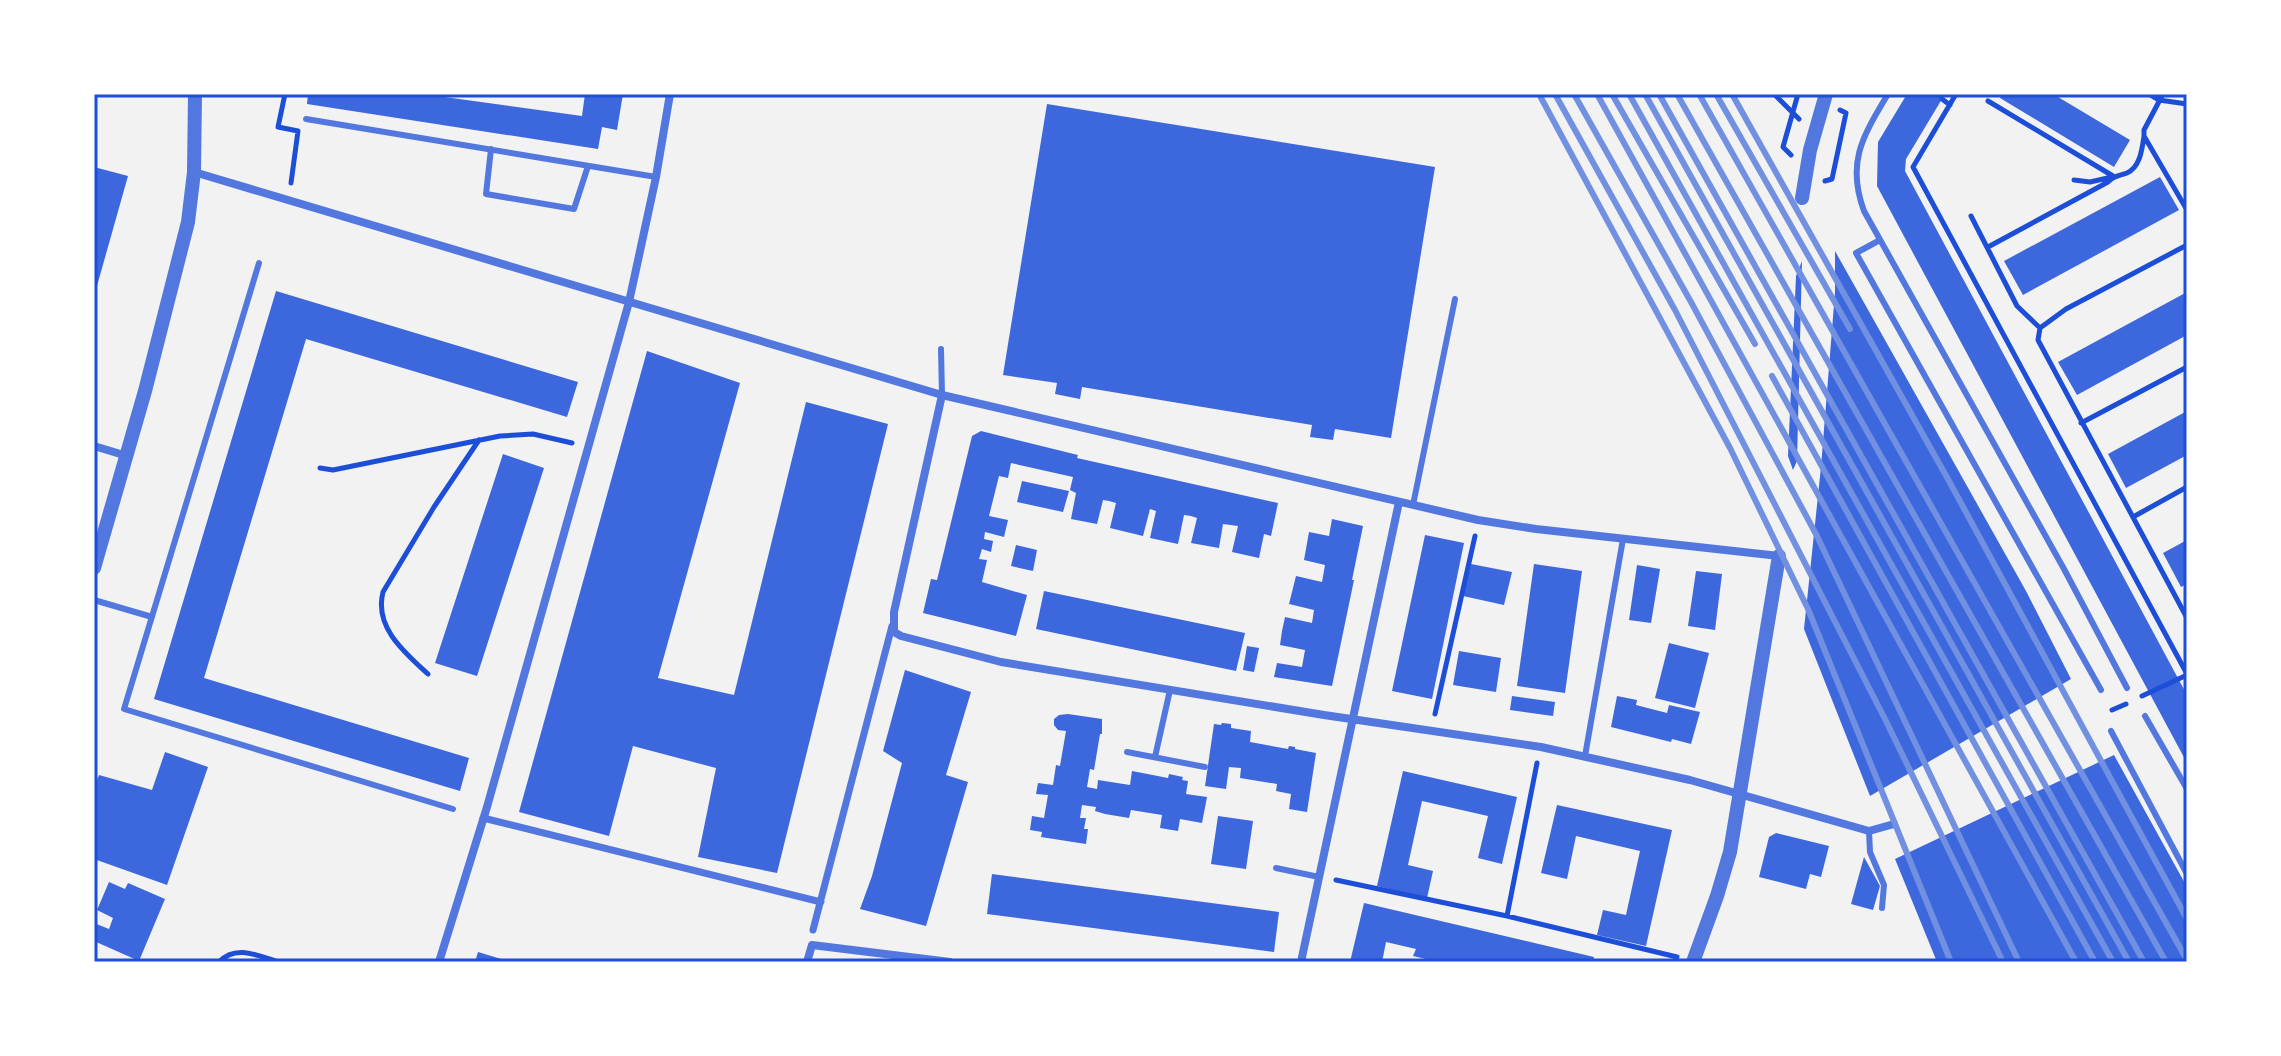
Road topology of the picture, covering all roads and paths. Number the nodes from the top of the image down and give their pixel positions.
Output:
1 (195, 94) edge
2 (285, 94) edge
3 (670, 94) edge
4 (1774, 94) edge
5 (1798, 94) edge
6 (1826, 94) edge
7 (1888, 94) edge
8 (1956, 94) edge
9 (2149, 94) edge
10 (2161, 97) edge
11 (1942, 99) dead end
12 (1988, 101) dead end
13 (2187, 104) edge
14 (1950, 105) junction
15 (1791, 113) junction
16 (306, 119) dead end
17 (1841, 133) dead end
18 (2144, 136) junction
19 (491, 149) junction
20 (1791, 155) dead end
21 (588, 166) junction
22 (194, 172) junction
23 (2113, 176) junction
24 (656, 177) junction
25 (2074, 180) dead end
26 (1825, 181) dead end
27 (1802, 198) dead end
28 (288, 199) junction
29 (2187, 210) edge
30 (1971, 216) dead end
31 (1880, 240) junction
32 (2187, 245) edge
33 (1990, 250) junction
34 (259, 263) dead end
35 (1455, 299) dead end
36 (629, 302) junction
37 (2040, 328) junction
38 (941, 349) dead end
39 (2187, 367) edge
40 (942, 395) junction
41 (2081, 423) junction
42 (479, 440) junction
43 (94, 446) edge
44 (588, 448) junction
45 (127, 456) junction
46 (320, 468) dead end
47 (2187, 487) edge
48 (1399, 502) junction
49 (1413, 505) junction
50 (2133, 517) junction
51 (1478, 520) junction
52 (1623, 539) junction
53 (1779, 556) joint
54 (94, 568) edge
55 (94, 600) edge
56 (2186, 616) edge
57 (152, 617) junction
58 (892, 626) junction
59 (428, 674) dead end
60 (2187, 675) edge
61 (2127, 688) dead end
62 (1170, 690) junction
63 (2101, 690) dead end
64 (2112, 710) dead end
65 (2145, 716) dead end
66 (1354, 719) junction
67 (1431, 730) junction
68 (2111, 731) dead end
69 (1541, 747) junction
70 (1127, 752) dead end
71 (1585, 756) junction
72 (1155, 757) junction
73 (1205, 767) dead end
74 (2187, 789) edge
75 (1740, 794) junction
76 (453, 809) dead end
77 (483, 818) junction
78 (1894, 824) dead end
79 (1869, 831) junction
80 (1276, 868) dead end
81 (2187, 874) edge
82 (1319, 877) junction
83 (821, 902) junction
84 (1882, 908) dead end
85 (1507, 916) junction
86 (813, 930) dead end
87 (266, 960) edge
88 (219, 962) edge
89 (279, 962) edge
90 (439, 962) edge
91 (807, 962) edge
92 (950, 962) edge
93 (1301, 962) edge
94 (1695, 962) edge

1 - 22 street
2 - 28 path
3 - 24 street
4 - 15 path
5 - 15 path
6 - 27 street
7 - 31 lane
8 - 14 path
9 - 10 path
10 - 13 path
10 - 18 path
11 - 14 path
12 - 23 path
14 - 60 path
15 - 20 path
16 - 19 lane
17 - 26 path
18 - 23 path
18 - 29 path
19 - 21 lane
19 - 21 lane
21 - 24 lane
22 - 28 street
22 - 45 street
23 - 25 path
23 - 33 path
24 - 36 street
28 - 36 street
30 - 33 path
31 - 61 lane
31 - 63 lane
32 - 37 path
33 - 37 path
34 - 57 lane
35 - 49 lane
36 - 40 street
36 - 44 street
37 - 41 path
38 - 40 lane
39 - 41 path
40 - 48 street
40 - 58 street
41 - 50 path
42 - 44 path
42 - 46 path
42 - 59 path
43 - 45 street
44 - 77 street
45 - 54 street
47 - 50 path
48 - 49 street
48 - 66 street
49 - 51 street
50 - 56 path
51 - 52 street
51 - 67 path
52 - 53 street
52 - 71 lane
53 - 75 street
55 - 57 lane
57 - 76 lane
58 - 62 street
58 - 83 street
60 - 64 path
62 - 66 street
62 - 72 lane
65 - 74 lane
66 - 67 street
66 - 82 street
67 - 69 street
68 - 81 lane
69 - 71 street
69 - 85 path
70 - 72 lane
71 - 75 street
72 - 73 lane
75 - 79 street
75 - 94 street
77 - 83 street
77 - 90 street
78 - 79 street
79 - 84 lane
80 - 82 lane
82 - 85 path
82 - 93 street
83 - 86 street
85 - 94 path
87 - 88 path
87 - 89 path
91 - 92 street

